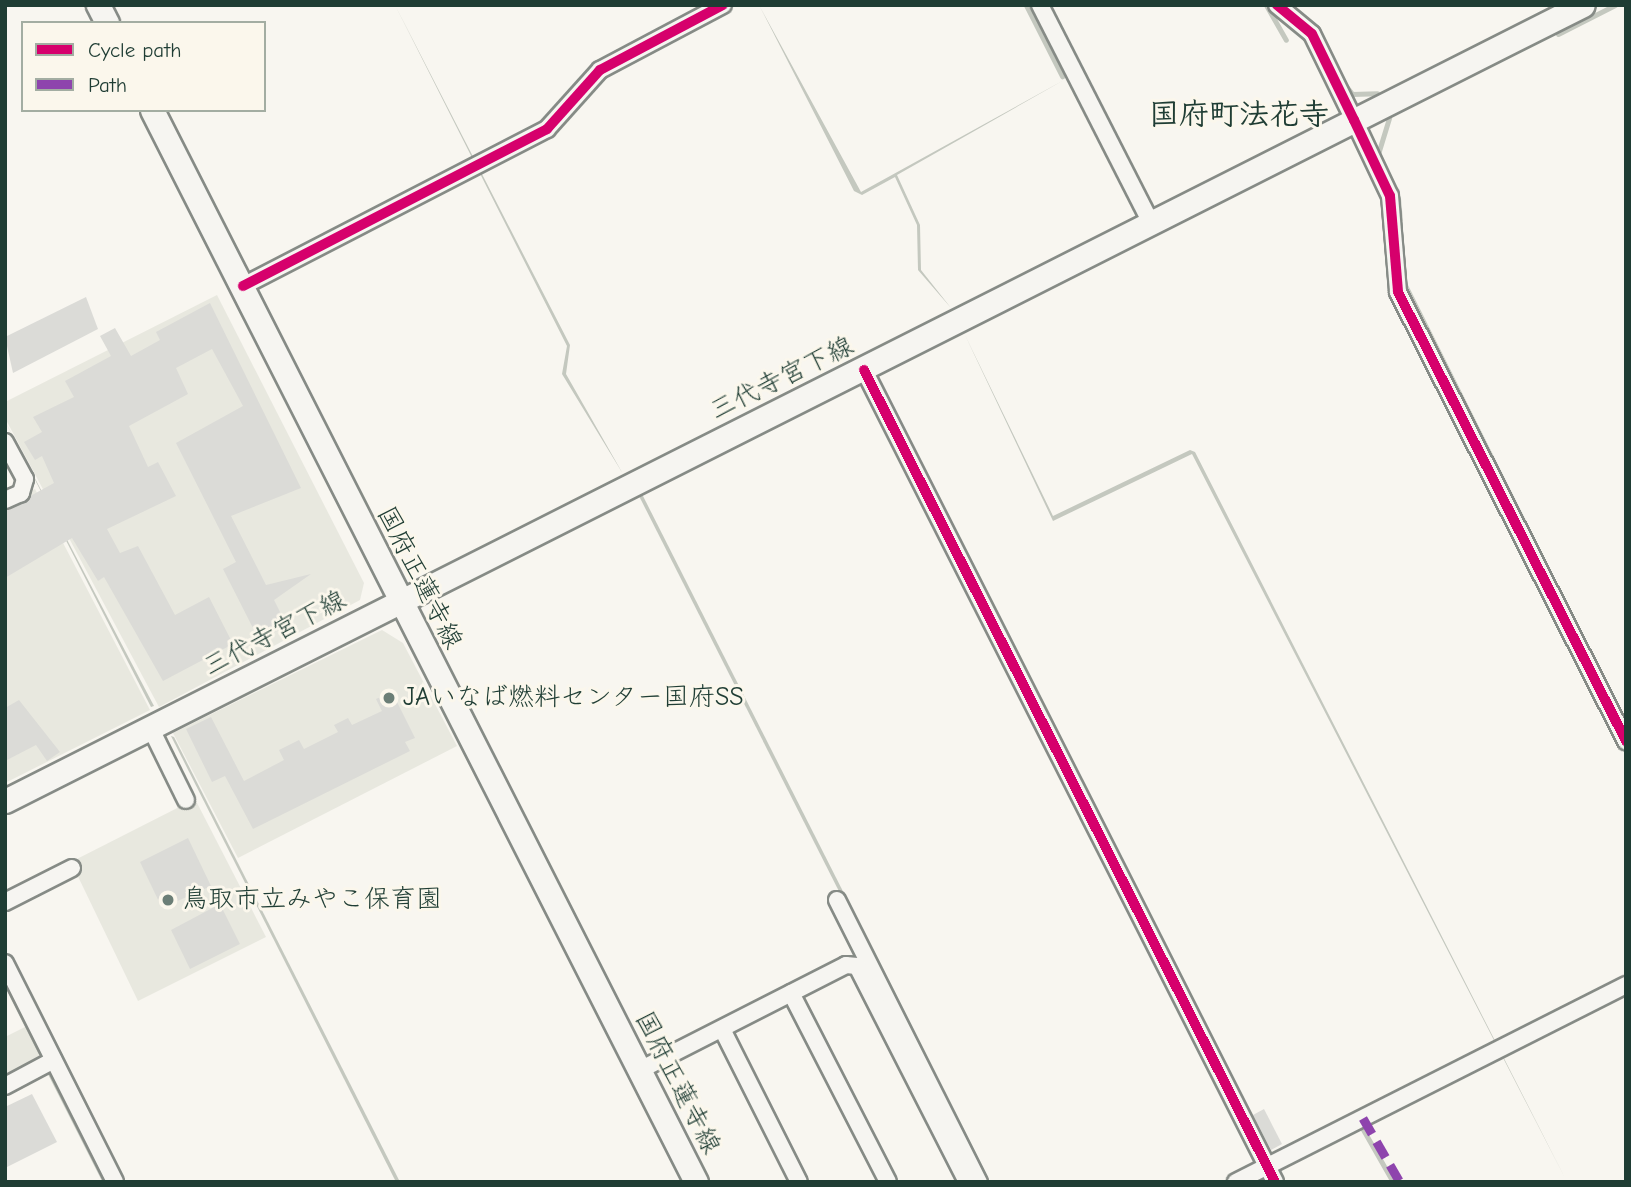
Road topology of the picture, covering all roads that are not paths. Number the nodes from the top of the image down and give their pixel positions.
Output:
1 (98, 5) edge
2 (723, 5) edge
3 (1040, 5) edge
4 (1277, 5) edge
5 (1583, 5) edge
6 (106, 21) edge
7 (153, 112) edge
8 (1354, 120) junction
9 (1150, 221) junction
10 (243, 286) junction
11 (864, 370) junction
12 (5, 442) edge
13 (5, 500) edge
14 (399, 601) junction
15 (151, 729) junction
16 (1626, 741) edge
17 (186, 800) dead end
18 (5, 801) edge
19 (72, 868) dead end
20 (837, 900) dead end
21 (5, 902) edge
22 (5, 963) edge
23 (1626, 985) edge
24 (791, 993) junction
25 (722, 1029) junction
26 (54, 1060) junction
27 (639, 1070) junction
28 (5, 1086) edge
29 (1268, 1166) junction
30 (115, 1182) edge
31 (696, 1182) edge
32 (799, 1182) edge
33 (888, 1182) edge
34 (967, 1182) edge
35 (979, 1182) edge
36 (1236, 1182) edge
37 (1275, 1182) edge

1 - 6 main road
2 - 10 street
3 - 9 street
4 - 8 street
5 - 8 main road, 三代寺宮下線
7 - 10 main road, 国府正蓮寺線
8 - 9 main road, 三代寺宮下線
8 - 16 street
9 - 11 main road, 三代寺宮下線
10 - 14 main road, 国府正蓮寺線
11 - 14 main road, 三代寺宮下線
11 - 29 street
12 - 13 street
14 - 15 main road, 三代寺宮下線
14 - 27 main road, 国府正蓮寺線
15 - 17 street
15 - 18 main road, 三代寺宮下線
19 - 21 street
20 - 35 street
22 - 26 street
23 - 29 street
24 - 25 street
24 - 33 street
24 - 34 street
25 - 27 street
25 - 32 street
26 - 28 street
26 - 30 street
27 - 31 main road, 国府正蓮寺線
29 - 36 street
29 - 37 street

